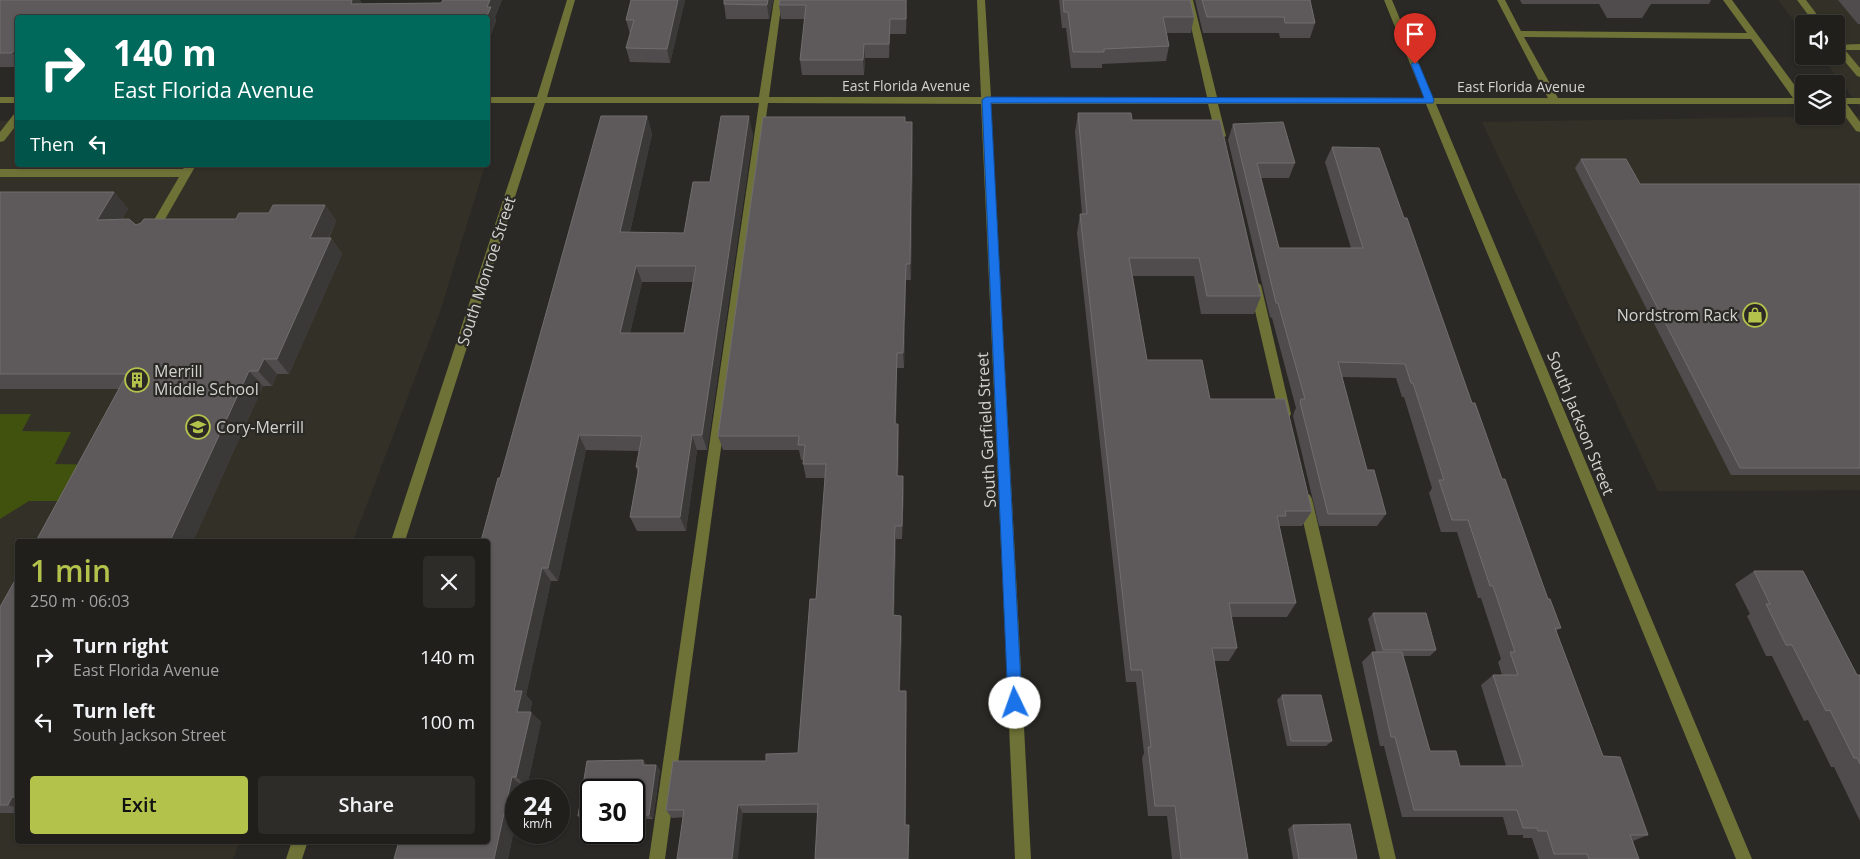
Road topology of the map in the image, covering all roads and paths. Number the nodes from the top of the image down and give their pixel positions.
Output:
1 (571, 0) edge
2 (778, 0) edge
3 (982, 0) edge
4 (1189, 0) edge
5 (1388, 0) edge
6 (1501, 0) edge
7 (1727, 0) edge
8 (1801, 0) edge
9 (1813, 15) edge
10 (1518, 34) junction
11 (1754, 36) junction
12 (1845, 46) edge
13 (1860, 47) edge
14 (1845, 56) edge
15 (1860, 74) edge
16 (1795, 92) edge
17 (0, 100) edge
18 (15, 100) edge
19 (490, 100) edge
20 (541, 100) junction
21 (765, 100) junction
22 (986, 100) junction
23 (1212, 100) junction
24 (1430, 100) junction
25 (1555, 100) junction
26 (1860, 100) edge
27 (1795, 101) edge
28 (1845, 101) edge
29 (1845, 110) edge
30 (15, 120) edge
31 (1860, 129) edge
32 (0, 139) edge
33 (1224, 148) edge
34 (188, 169) edge
35 (0, 173) edge
36 (150, 235) edge
37 (1253, 275) edge
38 (1289, 431) edge
39 (1303, 489) edge
40 (399, 539) edge
41 (299, 844) edge
42 (294, 859) edge
43 (657, 859) edge
44 (1022, 859) edge
45 (1388, 859) edge
46 (1744, 859) edge

1 - 20 street, South Monroe Street
2 - 21 street
3 - 22 street, South Garfield Street
4 - 23 street
5 - 24 street, South Jackson Street
6 - 10 street
7 - 11 street
8 - 9 street
10 - 11 street
10 - 25 street
11 - 16 street
12 - 13 street
14 - 15 street
17 - 18 street
19 - 20 street, East Florida Avenue
20 - 21 street, East Florida Avenue
20 - 40 street, South Monroe Street
21 - 22 street, East Florida Avenue
21 - 43 street
22 - 23 street, East Florida Avenue
22 - 44 street, South Garfield Street
23 - 24 street, East Florida Avenue
23 - 33 street
24 - 25 street, East Florida Avenue
24 - 46 street, South Jackson Street
25 - 27 street, East Florida Avenue
26 - 28 street
29 - 31 street
30 - 32 street
34 - 35 street
34 - 36 street
37 - 38 street
39 - 45 street
41 - 42 street

